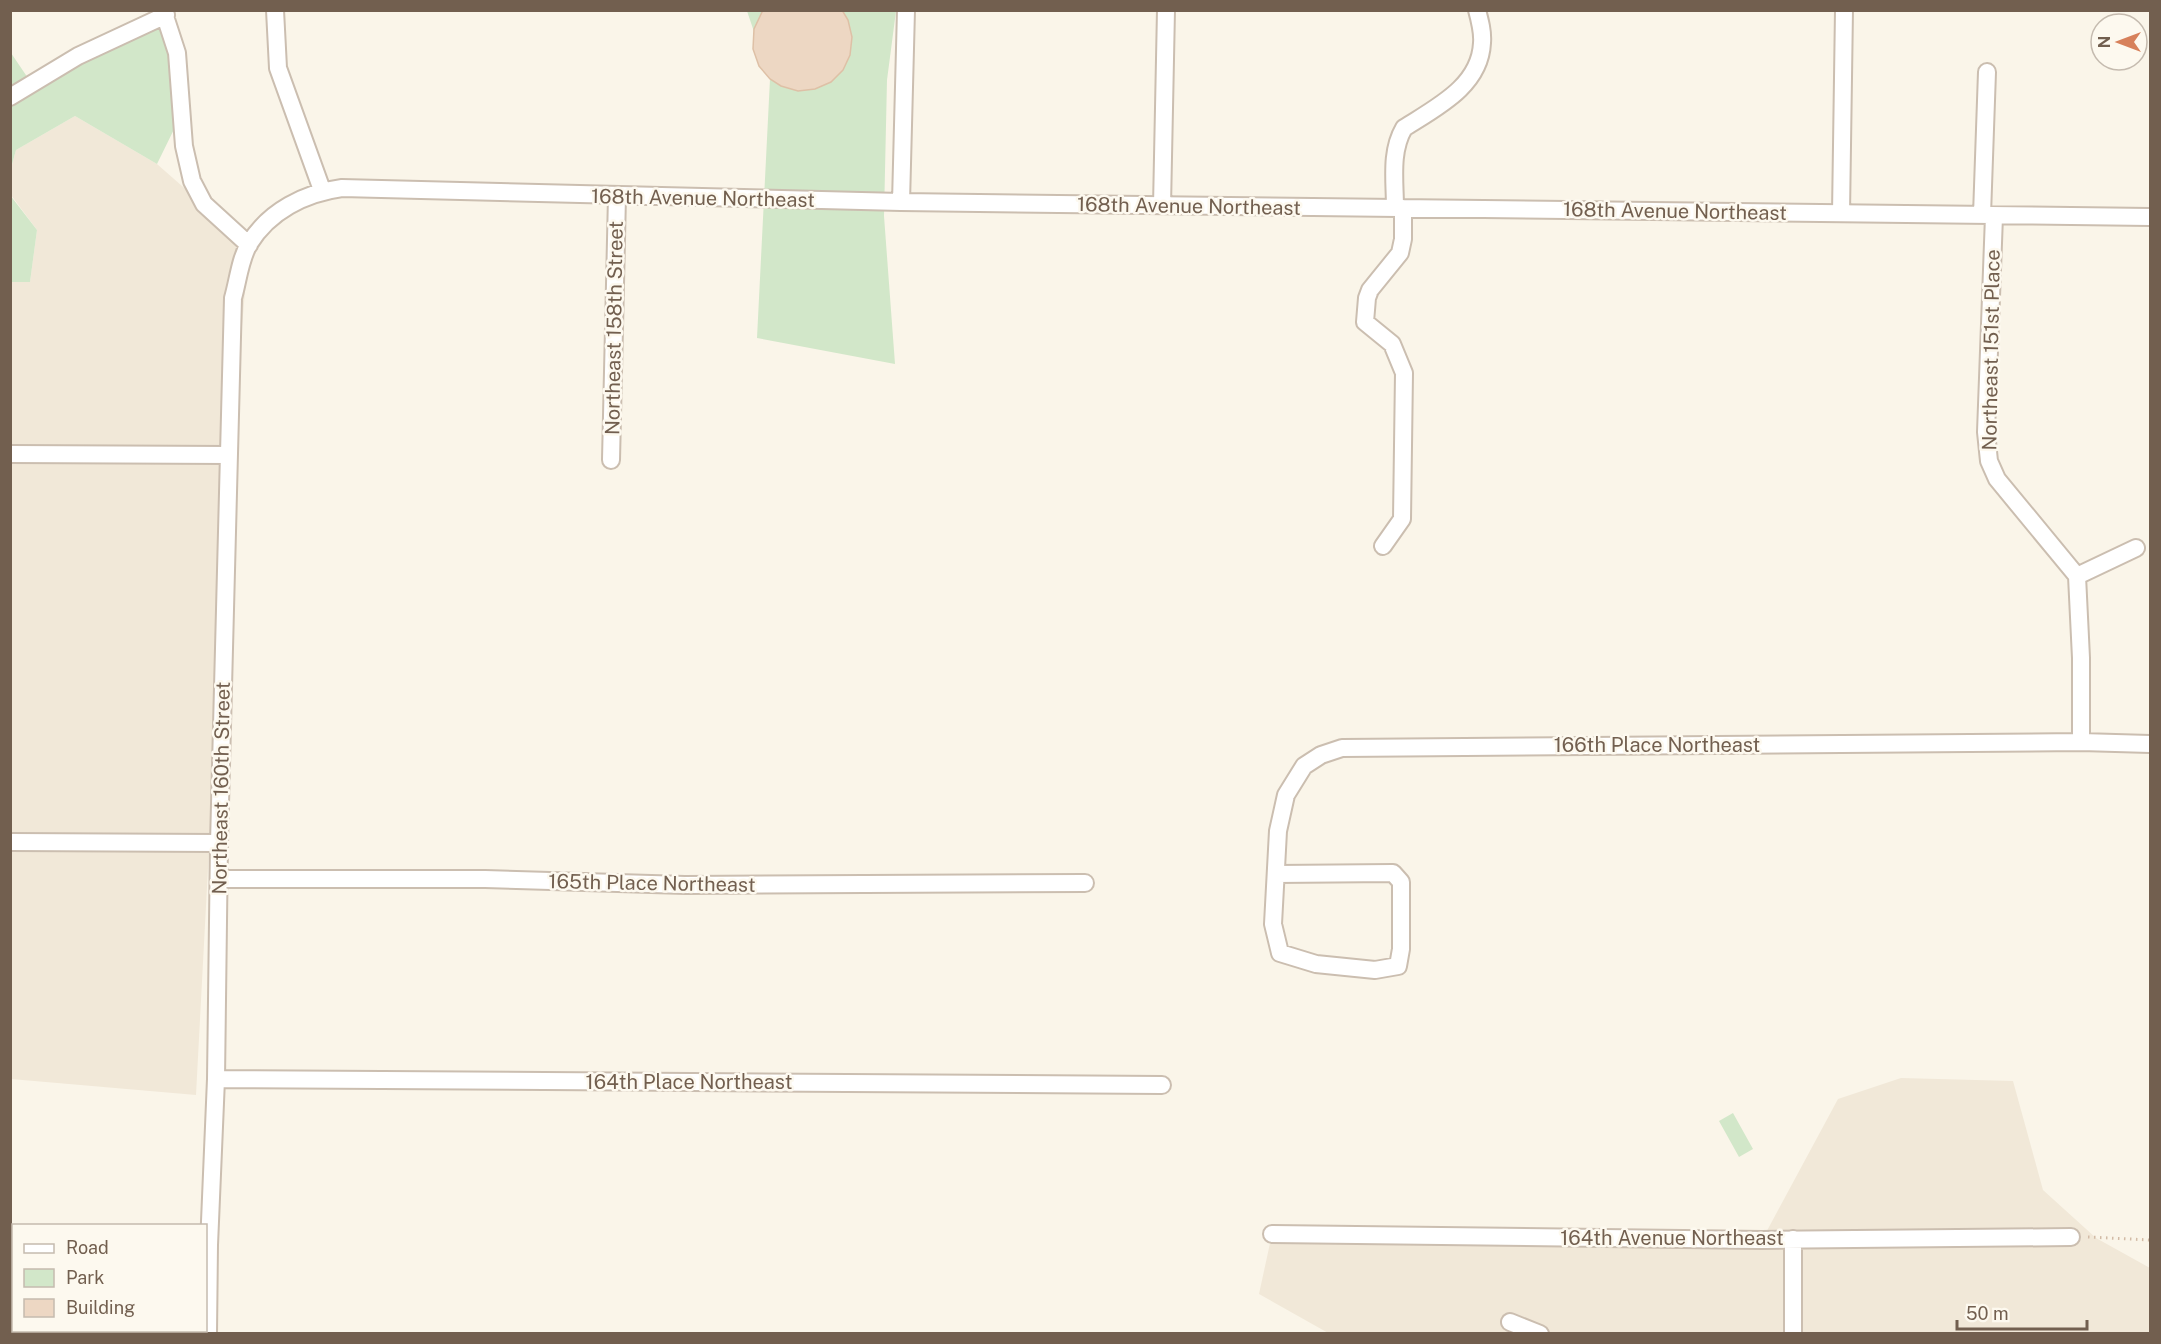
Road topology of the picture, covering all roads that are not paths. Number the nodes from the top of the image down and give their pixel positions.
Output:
1 (275, 10) edge
2 (906, 10) edge
3 (1166, 10) edge
4 (1478, 10) edge
5 (1844, 10) edge
6 (164, 13) edge
7 (1987, 72) dead end
8 (10, 97) edge
9 (322, 190) junction
10 (617, 196) junction
11 (901, 202) junction
12 (1162, 206) junction
13 (1399, 208) junction
14 (1841, 213) junction
15 (1988, 216) junction
16 (2151, 217) edge
17 (249, 245) junction
18 (10, 454) edge
19 (229, 455) junction
20 (611, 460) dead end
21 (1383, 546) dead end
22 (2136, 548) dead end
23 (2077, 576) junction
24 (2081, 742) junction
25 (2151, 744) edge
26 (10, 842) edge
27 (219, 843) junction
28 (1276, 874) junction
29 (219, 879) junction
30 (1085, 883) dead end
31 (216, 1079) junction
32 (1162, 1085) dead end
33 (1272, 1234) dead end
34 (2071, 1236) road end
35 (1793, 1239) junction
36 (207, 1245) edge
37 (1510, 1322) dead end
38 (208, 1334) edge
39 (1540, 1334) edge
40 (1793, 1334) edge

1 - 9 street
2 - 11 street
3 - 12 street
4 - 13 street
5 - 14 street
6 - 8 street
6 - 17 street
7 - 15 street, Northeast 151st Place
9 - 10 street, 168th Avenue Northeast
9 - 17 street, 168th Avenue Northeast
10 - 11 street, 168th Avenue Northeast
10 - 20 street, Northeast 158th Street
11 - 12 street, 168th Avenue Northeast
12 - 13 street, 168th Avenue Northeast
13 - 14 street, 168th Avenue Northeast
13 - 21 street
14 - 15 street, 168th Avenue Northeast
15 - 16 street, 168th Avenue Northeast
15 - 23 street, Northeast 151st Place
17 - 19 street, Northeast 160th Street
18 - 19 street
19 - 27 street, Northeast 160th Street
22 - 23 street
23 - 24 street
24 - 25 street, 166th Place Northeast
24 - 28 street, 166th Place Northeast
26 - 27 street
27 - 29 street, Northeast 160th Street
28 - 28 street, 166th Place Northeast
29 - 30 street, 165th Place Northeast
29 - 31 street, Northeast 160th Street
31 - 32 street, 164th Place Northeast
31 - 36 street, Northeast 160th Street
33 - 35 street, 164th Avenue Northeast
34 - 35 street, 164th Avenue Northeast
35 - 40 street
36 - 38 street, Northeast 160th Street
37 - 39 street

